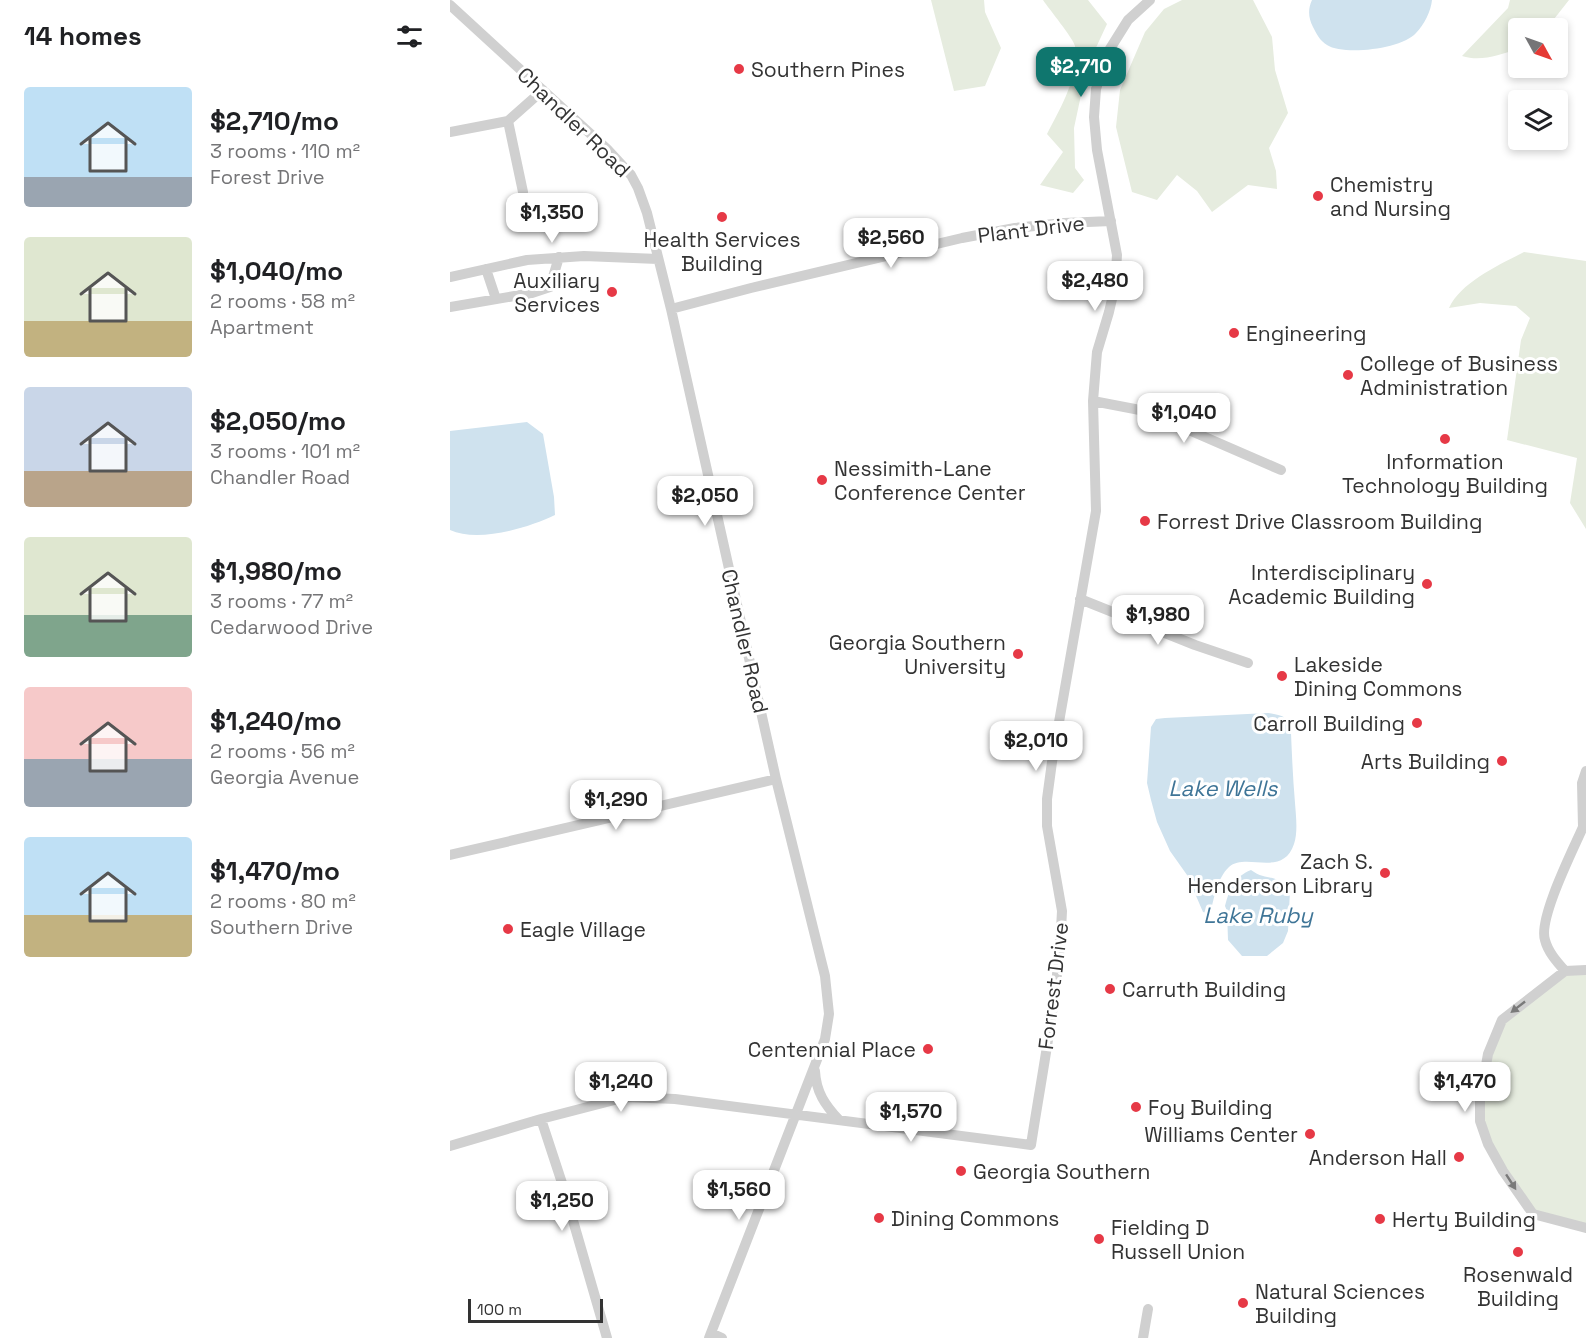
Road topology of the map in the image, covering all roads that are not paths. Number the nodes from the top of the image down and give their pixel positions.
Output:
1 (1150, 0) edge
2 (450, 5) edge
3 (543, 90) junction
4 (508, 121) junction
5 (450, 132) edge
6 (524, 192) dead end
7 (1111, 221) junction
8 (560, 258) junction
9 (658, 260) junction
10 (486, 269) junction
11 (450, 277) edge
12 (496, 299) junction
13 (450, 307) edge
14 (671, 309) junction
15 (1093, 400) junction
16 (1281, 470) dead end
17 (1080, 599) junction
18 (1248, 663) dead end
19 (1586, 771) edge
20 (776, 779) junction
21 (1584, 825) edge
22 (450, 855) edge
23 (1586, 970) edge
24 (1565, 971) junction
25 (814, 1069) junction
26 (794, 1114) junction
27 (542, 1119) junction
28 (839, 1120) junction
29 (450, 1146) edge
30 (1586, 1228) edge
31 (1148, 1309) dead end
32 (710, 1336) edge
33 (607, 1338) edge
34 (722, 1338) edge
35 (1143, 1338) edge

1 - 7 street, Forrest Drive
2 - 3 street, Chandler Road
3 - 4 street
3 - 9 street, Chandler Road
4 - 5 street
4 - 6 street
7 - 14 street, Plant Drive
7 - 15 street, Forrest Drive
8 - 9 street
8 - 10 street
8 - 12 street
9 - 14 street, Chandler Road
10 - 11 street
10 - 12 street
12 - 13 street
14 - 20 street, Chandler Road
15 - 16 street
15 - 17 street, Forrest Drive
17 - 18 street
17 - 28 street, Forrest Drive
19 - 21 street
20 - 22 street
20 - 25 street, Chandler Road
21 - 24 street
23 - 24 street
24 -> 30 street
25 - 26 street, Chandler Road
25 - 28 street
26 - 27 street
26 - 28 street
26 - 32 street, Chandler Road
27 - 29 street
27 - 33 street
31 - 35 street
32 - 34 street

